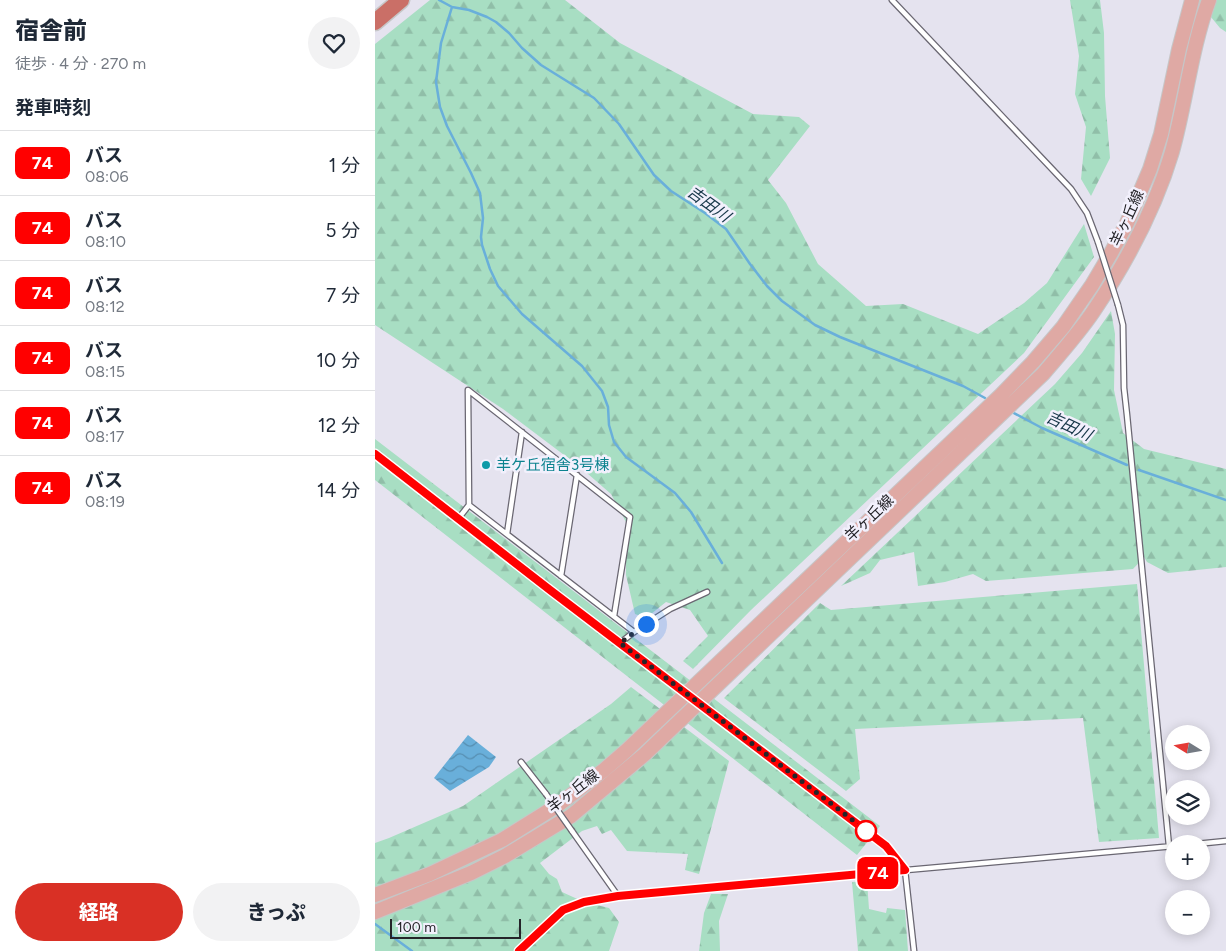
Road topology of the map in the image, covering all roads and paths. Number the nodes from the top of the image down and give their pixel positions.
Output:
1 (401, 0) edge
2 (892, 0) edge
3 (1192, 0) edge
4 (1209, 0) edge
5 (375, 22) edge
6 (522, 432) junction
7 (375, 454) edge
8 (577, 475) junction
9 (469, 506) junction
10 (458, 519) junction
11 (507, 534) dead end
12 (561, 576) junction
13 (707, 592) dead end
14 (614, 616) junction
15 (634, 632) junction
16 (620, 643) junction
17 (521, 762) dead end
18 (1170, 835) edge
19 (1226, 841) edge
20 (1210, 843) edge
21 (1165, 847) edge
22 (905, 870) junction
23 (375, 895) edge
24 (618, 896) junction
25 (375, 912) edge
26 (519, 951) edge
27 (914, 951) edge

1 - 5 highway
2 - 18 lane, bridge
3 - 23 main road, 羊ヶ丘線
4 - 25 main road, 羊ヶ丘線
6 - 8 lane
6 - 9 lane
6 - 11 lane
7 - 10 lane
8 - 12 lane
8 - 14 lane
9 - 10 lane
9 - 12 lane
10 - 16 lane
12 - 14 lane
13 - 15 lane
14 - 15 lane
15 - 16 lane
16 - 22 lane, bridge
17 - 24 lane, bridge
19 - 20 lane
21 - 22 lane
22 - 24 lane
22 - 27 lane
24 - 26 lane

